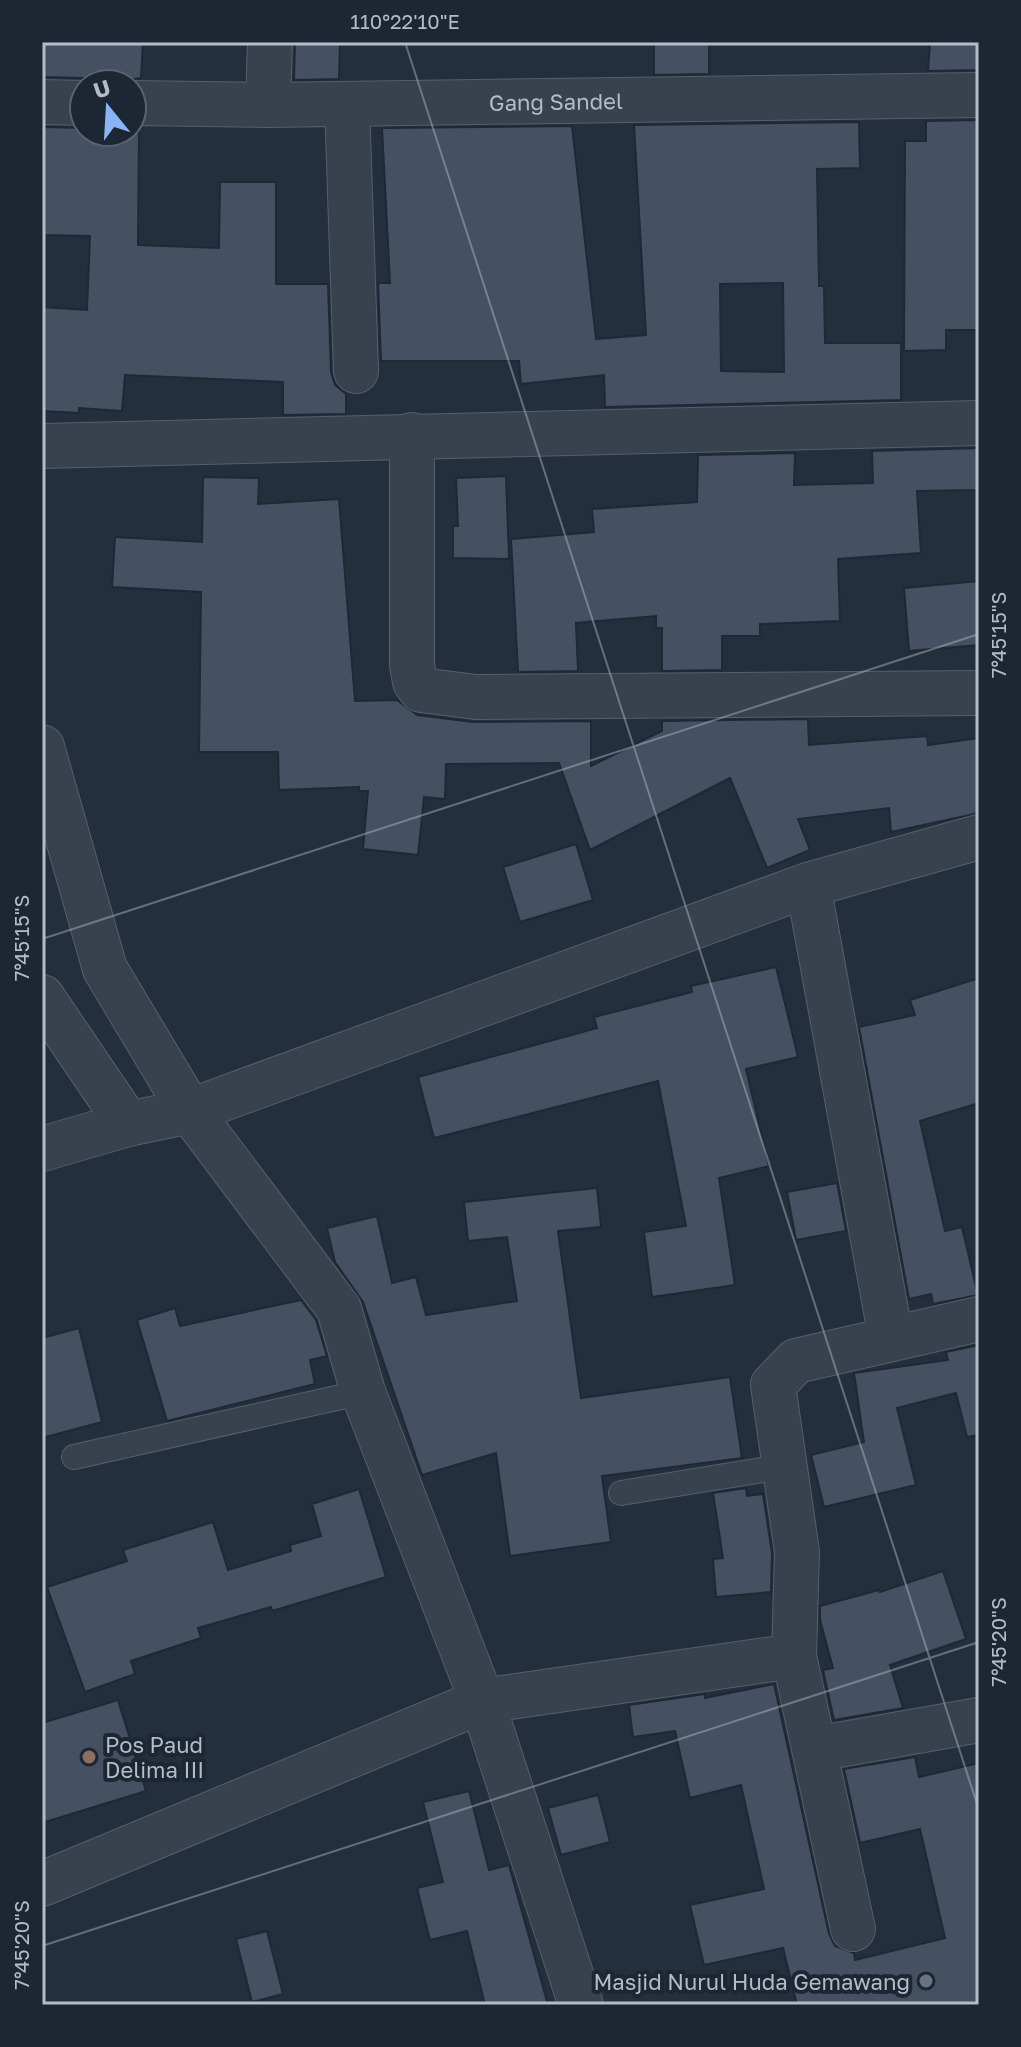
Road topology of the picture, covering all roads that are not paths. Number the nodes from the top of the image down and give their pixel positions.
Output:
1 (270, 42) edge
2 (979, 95) edge
3 (42, 102) edge
4 (68, 103) edge
5 (148, 103) edge
6 (347, 104) junction
7 (268, 105) junction
8 (356, 371) dead end
9 (979, 423) edge
10 (412, 435) junction
11 (42, 446) edge
12 (979, 693) edge
13 (42, 747) edge
14 (979, 837) edge
15 (808, 885) junction
16 (42, 997) edge
17 (190, 1111) junction
18 (128, 1124) junction
19 (42, 1149) edge
20 (979, 1319) edge
21 (891, 1338) junction
22 (363, 1392) junction
23 (74, 1457) dead end
24 (787, 1466) junction
25 (621, 1493) dead end
26 (794, 1656) junction
27 (482, 1701) junction
28 (979, 1720) edge
29 (816, 1749) junction
30 (42, 1884) edge
31 (853, 1929) dead end
32 (581, 2005) edge

1 - 7 street
2 - 6 street, Gang Sandel
3 - 4 street
5 - 7 street, Gang Sandel
6 - 7 street, Gang Sandel
6 - 8 street
9 - 10 street
10 - 11 street
10 - 12 street
13 - 17 street
14 - 15 street
15 - 17 street
15 - 21 street
16 - 18 street
17 - 18 street
17 - 22 street
18 - 19 street
20 - 21 street
21 - 24 street
22 - 23 lane
22 - 27 street
24 - 25 lane
24 - 26 street
26 - 27 street
26 - 29 street
27 - 30 street
27 - 32 street
28 - 29 street
29 - 31 street

